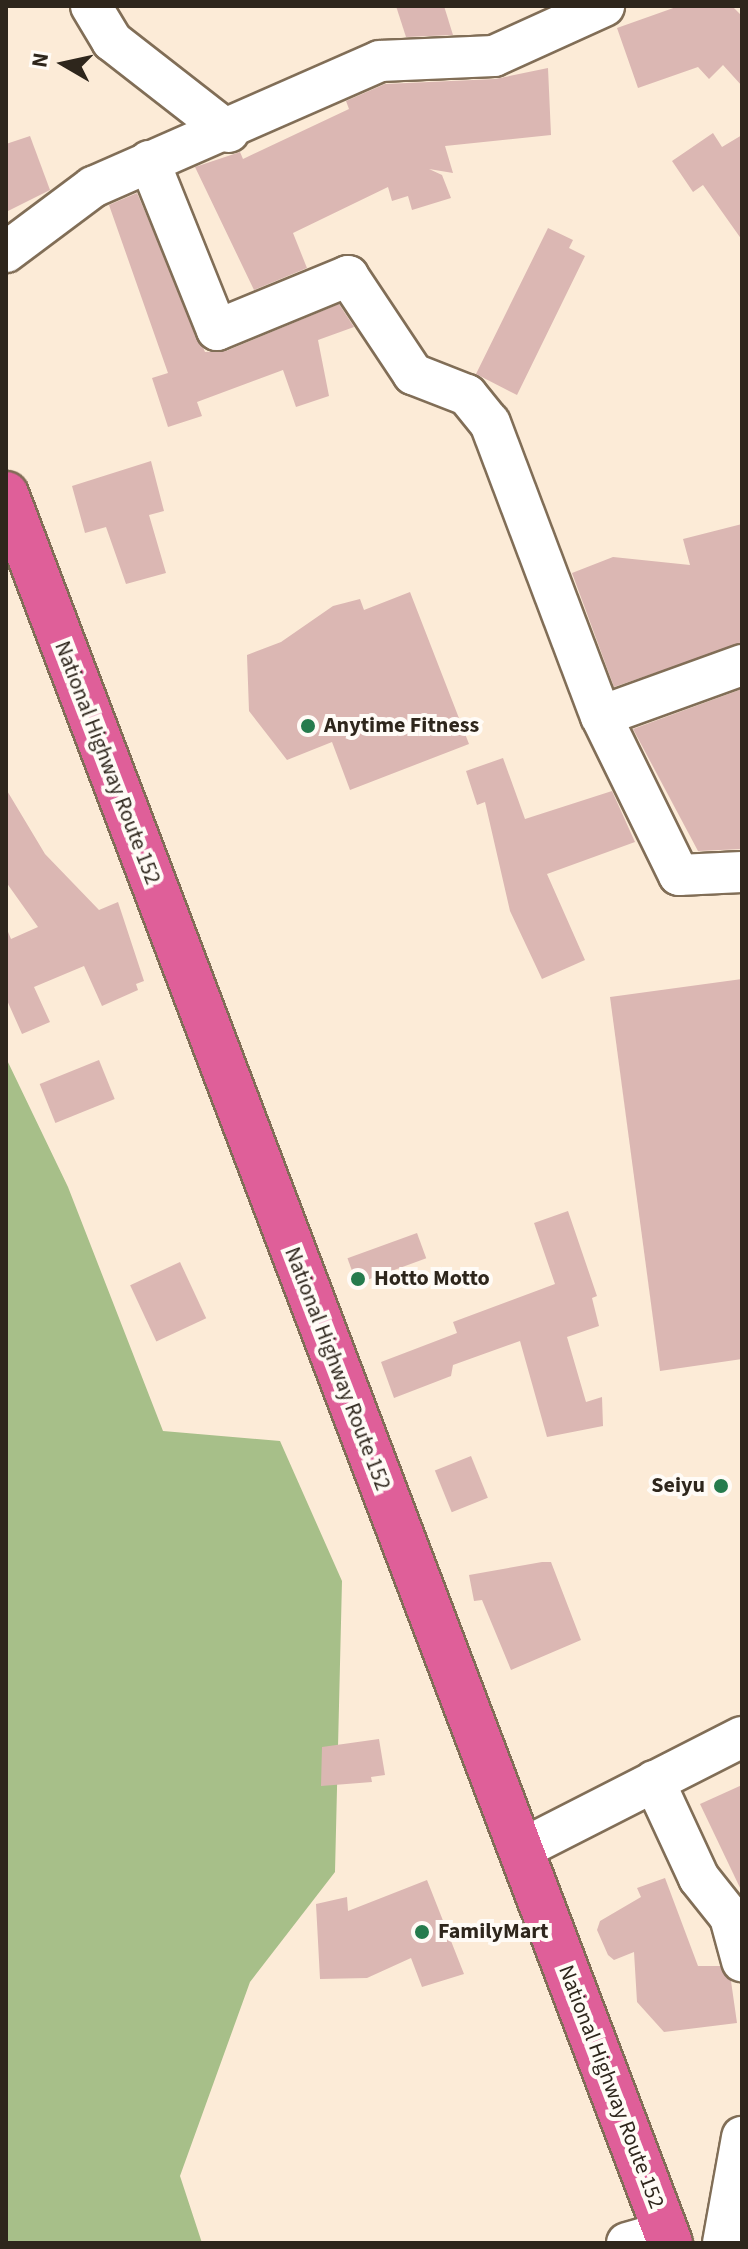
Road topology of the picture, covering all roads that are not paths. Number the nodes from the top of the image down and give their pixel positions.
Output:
1 (91, 6) edge
2 (604, 6) edge
3 (229, 132) junction
4 (149, 161) junction
5 (6, 252) edge
6 (6, 494) edge
7 (742, 665) edge
8 (601, 716) junction
9 (742, 872) edge
10 (742, 1737) edge
11 (654, 1781) junction
12 (522, 1849) junction
13 (742, 1961) edge
14 (742, 2137) edge
15 (654, 2239) edge
16 (723, 2243) edge

1 - 3 street
2 - 3 street
3 - 4 street
4 - 5 street
4 - 8 street
6 - 12 highway, National Highway Route 152
7 - 8 street
8 - 9 street
10 - 11 street
11 - 12 street
11 - 13 street
12 - 15 highway, National Highway Route 152
14 - 16 street

